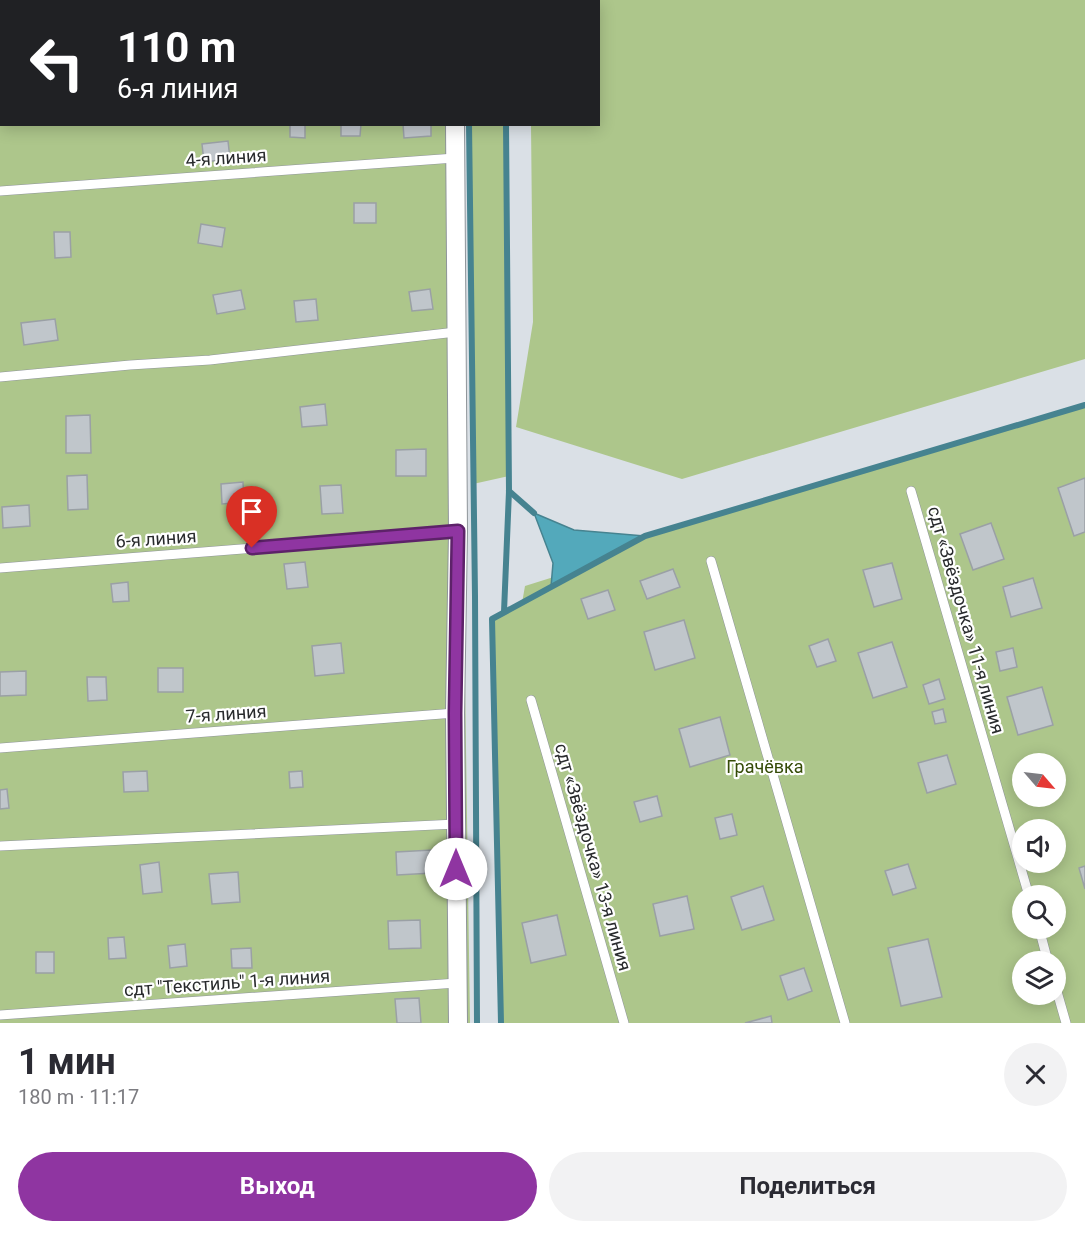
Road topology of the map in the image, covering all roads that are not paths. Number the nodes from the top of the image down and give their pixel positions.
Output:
1 (455, 126) edge
2 (455, 158) junction
3 (0, 191) edge
4 (456, 332) junction
5 (0, 377) edge
6 (911, 491) dead end
7 (458, 531) junction
8 (711, 561) dead end
9 (0, 567) edge
10 (531, 700) dead end
11 (455, 713) junction
12 (0, 748) edge
13 (456, 824) junction
14 (0, 846) edge
15 (1026, 885) edge
16 (457, 983) junction
17 (1061, 1005) edge
18 (0, 1016) edge
19 (458, 1023) edge
20 (624, 1023) edge
21 (845, 1023) edge
22 (1066, 1023) edge

1 - 2 street
2 - 3 lane, 4-я линия
2 - 4 street
4 - 5 lane
4 - 7 street
6 - 15 lane, сдт «Звёздочка» 11-я линия
7 - 9 lane, 6-я линия
7 - 11 street
8 - 21 lane
10 - 20 lane, сдт «Звёздочка» 13-я линия
11 - 12 lane, 7-я линия
11 - 13 street
13 - 14 lane
13 - 16 street
16 - 18 lane, сдт "Текстиль" 1-я линия
16 - 19 street
17 - 22 lane

